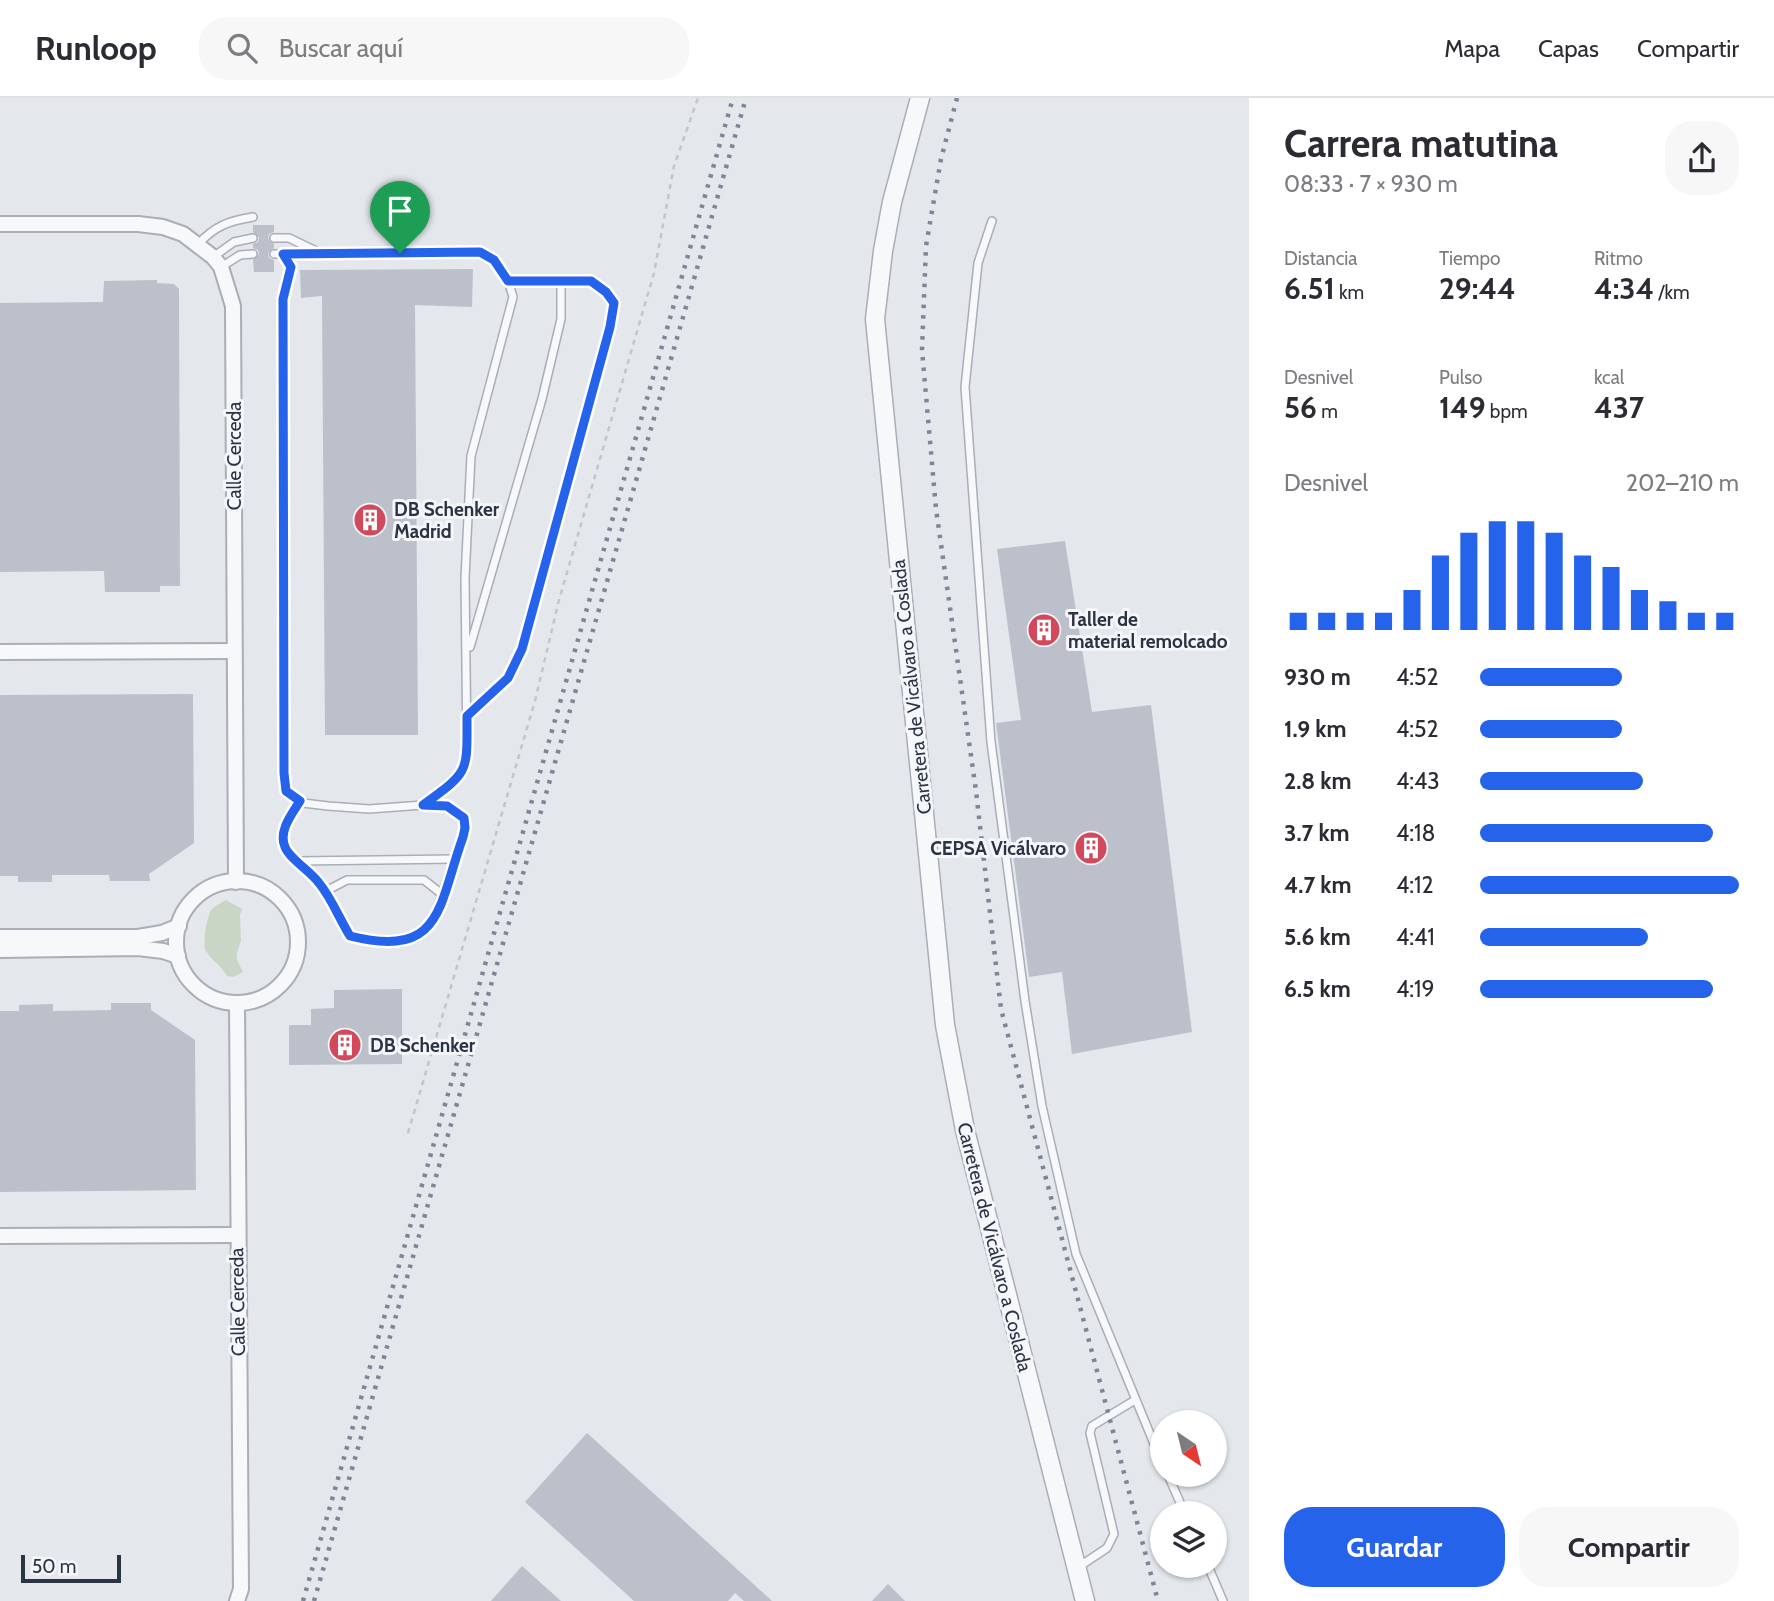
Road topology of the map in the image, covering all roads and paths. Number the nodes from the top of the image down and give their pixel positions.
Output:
1 (698, 98) edge
2 (920, 98) edge
3 (253, 217) dead end
4 (992, 221) dead end
5 (0, 224) edge
6 (253, 238) dead end
7 (274, 238) dead end
8 (197, 245) junction
9 (320, 253) junction
10 (253, 254) dead end
11 (274, 254) dead end
12 (283, 254) junction
13 (217, 262) junction
14 (508, 281) junction
15 (561, 281) junction
16 (234, 651) junction
17 (0, 652) edge
18 (467, 658) junction
19 (467, 716) junction
20 (300, 801) junction
21 (423, 805) junction
22 (455, 859) junction
23 (298, 861) junction
24 (236, 882) junction
25 (326, 891) junction
26 (443, 895) junction
27 (178, 926) junction
28 (0, 937) edge
29 (0, 950) edge
30 (177, 956) junction
31 (237, 1003) junction
32 (408, 1133) dead end
33 (0, 1236) edge
34 (237, 1236) junction
35 (1135, 1401) junction
36 (1150, 1435) edge
37 (1076, 1569) junction
38 (1213, 1578) edge
39 (237, 1601) edge
40 (1085, 1601) edge
41 (1223, 1601) edge

1 - 32 path
2 - 37 street, Carretera de Vicálvaro a Coslada
3 - 8 lane
4 - 35 lane
5 - 8 street
6 - 13 lane
7 - 9 lane
8 - 13 street
9 - 12 lane
9 - 14 lane
10 - 13 lane
11 - 12 lane
12 - 20 lane
13 - 16 street, Calle Cerceda
14 - 15 lane
14 - 18 lane
15 - 18 lane
15 - 19 lane
16 - 17 street
16 - 24 street, Calle Cerceda
18 - 19 lane
19 - 21 lane
20 - 21 lane
20 - 23 lane
21 - 22 lane
22 - 23 lane
22 - 26 lane
23 - 25 lane
24 - 27 street
24 - 31 street
25 - 26 lane
25 - 26 lane
27 - 28 street
27 - 30 street
29 - 30 street
30 - 31 street
31 - 34 street, Calle Cerceda
33 - 34 street
34 - 39 street, Calle Cerceda
35 - 36 lane
35 - 37 lane
37 - 40 street, Carretera de Vicálvaro a Coslada
38 - 41 lane

